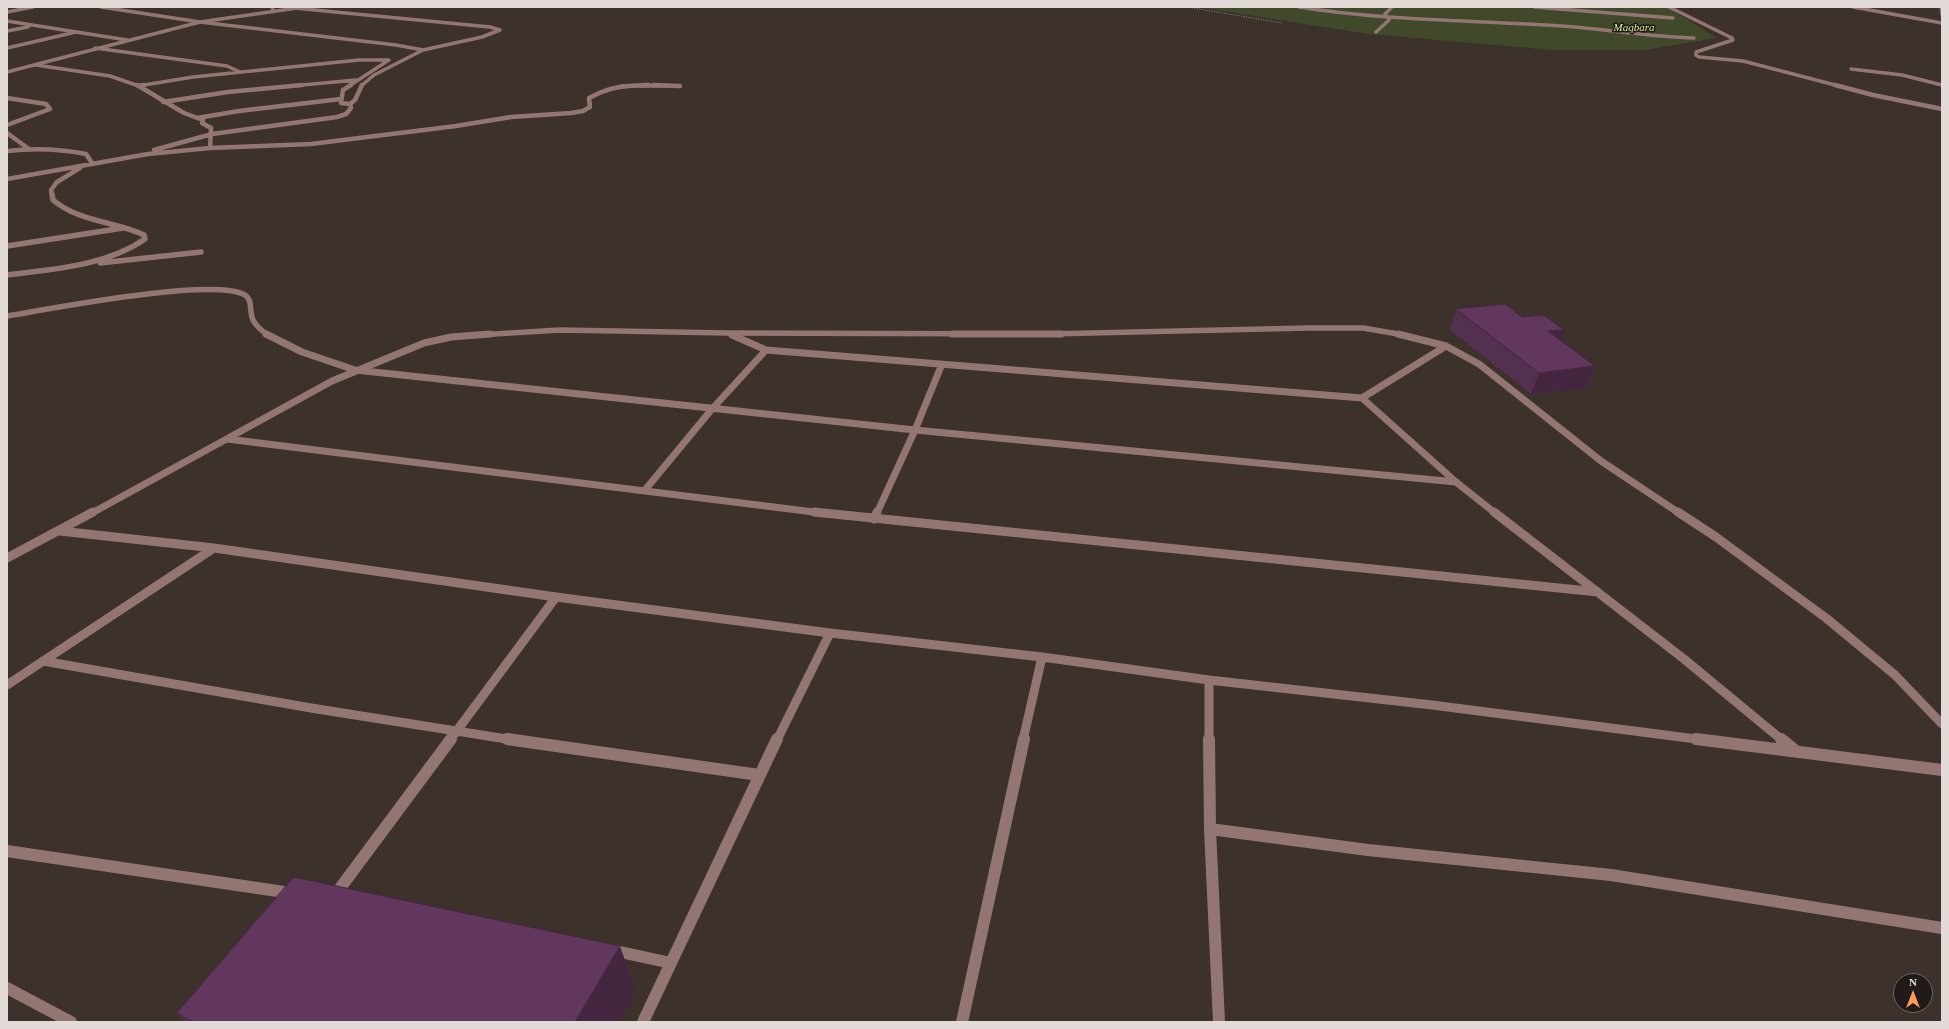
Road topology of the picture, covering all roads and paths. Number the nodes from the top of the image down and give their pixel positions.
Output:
1 (33, 7) edge
2 (101, 7) edge
3 (304, 7) edge
4 (1299, 7) edge
5 (1392, 7) edge
6 (1534, 7) edge
7 (1669, 7) edge
8 (1853, 7) edge
9 (1941, 7) edge
10 (294, 8) junction
11 (272, 9) edge
12 (7, 12) edge
13 (1942, 14) edge
14 (1387, 18) junction
15 (1673, 18) dead end
16 (7, 21) edge
17 (200, 22) junction
18 (1942, 23) edge
19 (33, 25) junction
20 (7, 31) edge
21 (77, 32) junction
22 (1376, 32) dead end
23 (1694, 38) dead end
24 (127, 40) junction
25 (7, 48) edge
26 (95, 48) junction
27 (423, 50) junction
28 (36, 65) junction
29 (1851, 69) dead end
30 (7, 72) edge
31 (241, 72) junction
32 (356, 80) junction
33 (1942, 85) edge
34 (138, 86) junction
35 (680, 86) dead end
36 (7, 98) edge
37 (341, 99) junction
38 (163, 102) junction
39 (350, 104) junction
40 (1942, 109) edge
41 (197, 119) junction
42 (7, 125) edge
43 (7, 133) edge
44 (212, 134) junction
45 (210, 148) junction
46 (29, 149) junction
47 (7, 151) edge
48 (126, 157) junction
49 (92, 163) junction
50 (7, 180) edge
51 (128, 227) junction
52 (7, 246) edge
53 (201, 252) dead end
54 (77, 264) junction
55 (7, 275) edge
56 (7, 316) edge
57 (728, 334) junction
58 (1446, 346) junction
59 (766, 350) junction
60 (942, 364) junction
61 (355, 370) junction
62 (1362, 398) junction
63 (712, 409) junction
64 (915, 430) junction
65 (227, 439) junction
66 (1456, 482) junction
67 (645, 490) junction
68 (874, 519) junction
69 (60, 531) junction
70 (214, 548) junction
71 (7, 558) edge
72 (1598, 592) junction
73 (556, 597) junction
74 (830, 633) junction
75 (1042, 657) junction
76 (43, 661) junction
77 (1209, 680) junction
78 (7, 684) edge
79 (1942, 724) edge
80 (458, 730) junction
81 (1797, 752) junction
82 (1942, 770) edge
83 (759, 775) junction
84 (1210, 828) junction
85 (7, 851) edge
86 (300, 895) edge
87 (346, 902) edge
88 (1942, 928) edge
89 (602, 948) edge
90 (671, 963) junction
91 (7, 988) edge
92 (70, 1022) edge
93 (643, 1022) edge
94 (962, 1022) edge
95 (1220, 1022) edge

1 - 12 street
2 - 17 street
3 - 10 street
4 - 14 street
5 - 14 street
6 - 15 street
7 - 40 street
8 - 18 street
9 - 13 street
10 - 11 street
10 - 27 street
11 - 17 street
14 - 22 street
14 - 23 street
16 - 19 street
17 - 24 street
17 - 27 street
19 - 20 street
19 - 21 street
21 - 24 street
21 - 25 street
24 - 26 street
26 - 28 street
26 - 31 street
27 - 39 street
28 - 30 street
28 - 34 street
29 - 33 street
31 - 32 street
31 - 34 street
32 - 37 street
32 - 38 street
34 - 38 street
35 - 45 street
36 - 42 street
37 - 39 street
37 - 41 street
38 - 41 street
39 - 44 street
41 - 44 street
43 - 46 street
44 - 45 street
44 - 48 street
45 - 48 street
46 - 47 street
46 - 49 street
48 - 49 street
49 - 50 street
49 - 51 street
51 - 52 street
51 - 54 street
53 - 54 street
54 - 55 street
56 - 61 street
57 - 58 street
57 - 59 street
57 - 61 street
58 - 62 street
58 - 79 street
59 - 60 street
59 - 63 street
60 - 62 street
60 - 64 street
61 - 63 street
61 - 65 street
62 - 66 street
63 - 64 street
63 - 67 street
64 - 66 street
64 - 68 street
65 - 67 street
65 - 69 street
66 - 72 street
67 - 68 street
68 - 72 street
69 - 70 street
69 - 71 street
70 - 73 street
70 - 76 street
72 - 81 street
73 - 74 street
73 - 80 street
74 - 75 street
74 - 83 street
75 - 77 street
75 - 94 street
76 - 78 street
76 - 80 street
77 - 81 street
77 - 84 street
80 - 83 street
80 - 87 street
81 - 82 street
83 - 90 street
84 - 88 street
84 - 95 street
85 - 86 street
89 - 90 street
90 - 93 street
91 - 92 street

